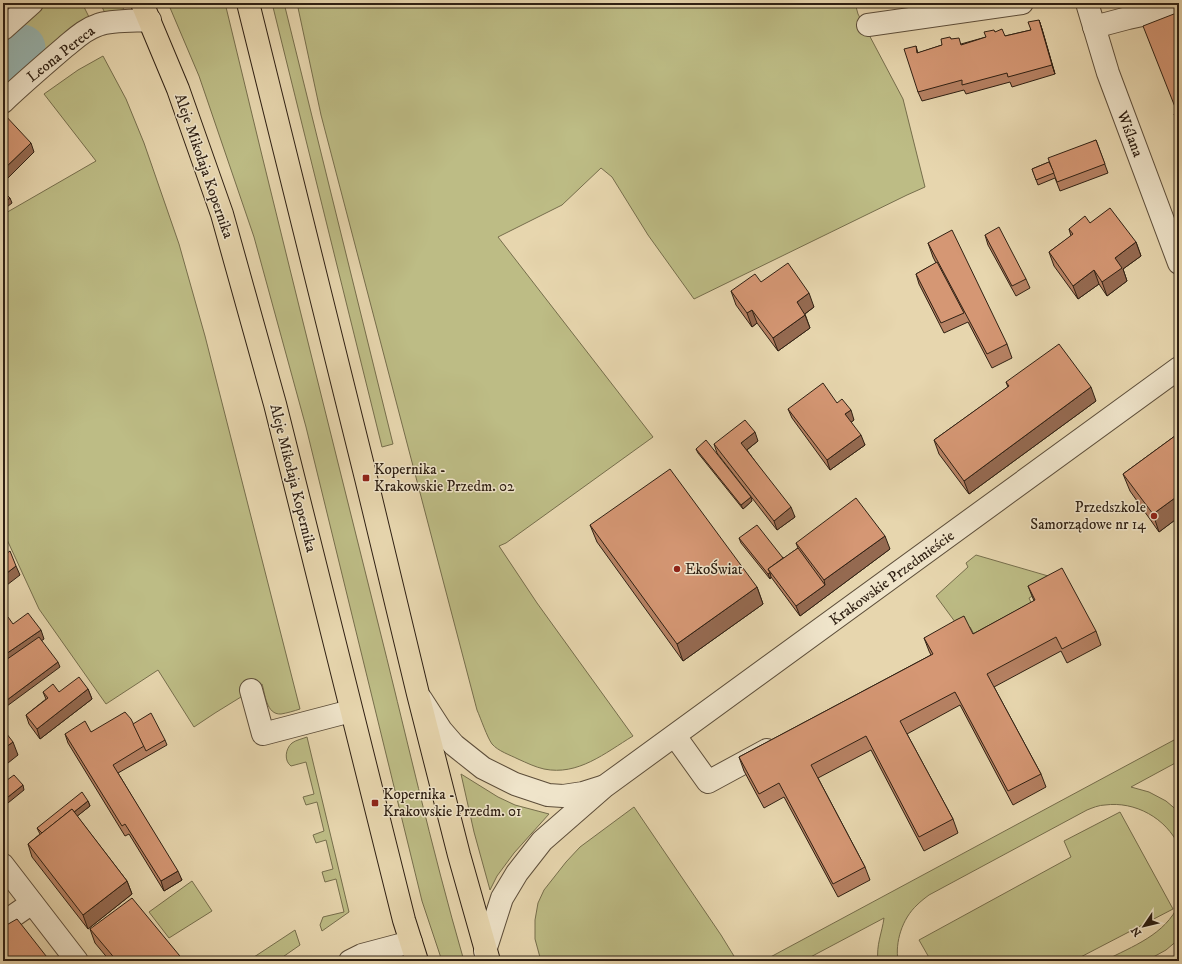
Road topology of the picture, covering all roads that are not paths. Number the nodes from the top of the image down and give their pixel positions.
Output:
1 (32, 3) edge
2 (248, 3) edge
3 (1022, 3) edge
4 (1087, 3) edge
5 (1179, 7) edge
6 (146, 12) edge
7 (868, 25) dead end
8 (1094, 27) junction
9 (3, 29) edge
10 (3, 102) edge
11 (1179, 263) edge
12 (1179, 368) edge
13 (251, 690) dead end
14 (418, 694) junction
15 (351, 711) junction
16 (675, 736) junction
17 (786, 739) edge
18 (605, 786) junction
19 (3, 865) edge
20 (32, 903) junction
21 (3, 923) edge
22 (414, 951) edge
23 (487, 956) edge
24 (78, 961) edge
25 (350, 961) edge

1 - 9 street
2 - 14 main road
3 - 7 street
4 - 8 street, Wiślana
5 - 8 street
6 - 10 street, Leona Pereca
6 - 15 main road, Aleje Mikołaja Kopernika
8 - 11 street, Wiślana
12 - 16 street, Krakowskie Przedmieście
13 - 15 street
14 - 18 street, Krakowskie Przedmieście
14 - 23 main road
15 - 22 main road, Aleje Mikołaja Kopernika
16 - 17 street
16 - 18 street, Krakowskie Przedmieście
18 - 23 street, Krakowskie Przedmieście
19 - 20 street
20 - 21 street
20 - 24 street
22 - 25 street

